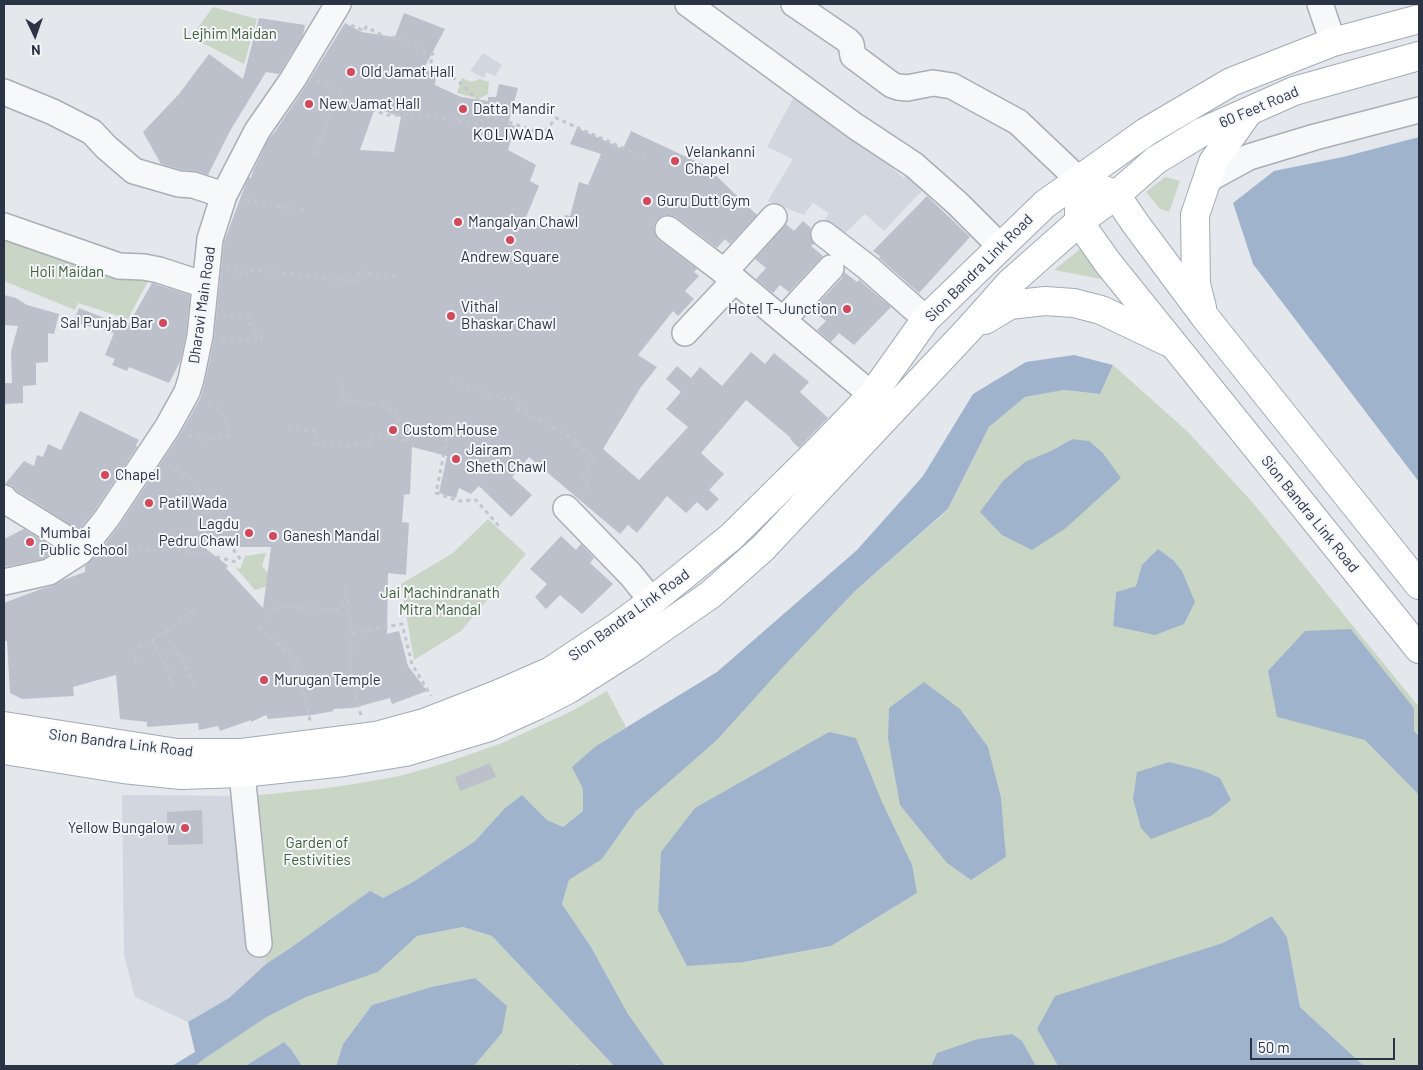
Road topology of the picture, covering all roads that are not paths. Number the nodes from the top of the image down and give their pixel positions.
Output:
1 (688, 4) edge
2 (794, 4) edge
3 (1320, 4) edge
4 (334, 8) edge
5 (1419, 19) edge
6 (1333, 42) junction
7 (1419, 56) edge
8 (4, 92) edge
9 (1250, 110) junction
10 (1419, 110) edge
11 (1079, 180) junction
12 (1207, 180) junction
13 (224, 195) junction
14 (1116, 195) junction
15 (774, 217) dead end
16 (1080, 222) junction
17 (4, 226) edge
18 (668, 229) dead end
19 (824, 234) dead end
20 (1001, 247) junction
21 (831, 268) dead end
22 (206, 276) junction
23 (729, 276) junction
24 (1205, 317) junction
25 (926, 319) junction
26 (783, 320) junction
27 (969, 329) junction
28 (685, 333) dead end
29 (1174, 344) junction
30 (872, 395) junction
31 (831, 456) junction
32 (8, 507) edge
33 (566, 508) road end
34 (82, 551) junction
35 (4, 582) edge
36 (1419, 585) edge
37 (652, 601) junction
38 (1419, 649) edge
39 (557, 682) junction
40 (4, 726) edge
41 (4, 750) edge
42 (242, 773) junction
43 (258, 944) dead end

1 - 20 street
2 - 11 street
3 - 6 street
4 - 13 street, Dharavi Main Road
5 - 6 main road, Sion Bandra Link Road
6 - 11 main road, Sion Bandra Link Road
7 - 9 main road, 60 Feet Road
8 - 13 street
9 - 12 main road
9 - 14 main road, 60 Feet Road
10 - 12 street
11 - 14 main road
11 - 16 main road
11 - 20 main road, Sion Bandra Link Road
12 - 24 main road
13 - 22 street, Dharavi Main Road
14 - 16 main road, 60 Feet Road
14 - 24 main road
15 - 23 street
16 - 27 main road, Sion Bandra Link Road
16 - 29 main road, Sion Bandra Link Road
17 - 22 street
18 - 23 street
19 - 25 street
20 - 25 main road, Sion Bandra Link Road
21 - 26 street
22 - 34 street, Dharavi Main Road
23 - 26 street
23 - 28 street
24 - 36 main road
25 - 30 main road, Sion Bandra Link Road
26 - 30 street
27 - 29 main road
27 - 31 main road, Sion Bandra Link Road
29 - 38 main road, Sion Bandra Link Road
30 - 31 main road, Sion Bandra Link Road
31 - 37 main road, Sion Bandra Link Road
31 - 39 main road, Sion Bandra Link Road
32 - 34 street
33 - 37 street
34 - 35 street, Dharavi Main Road
37 - 39 main road, Sion Bandra Link Road
39 - 40 main road, Sion Bandra Link Road
39 - 42 main road, Sion Bandra Link Road
41 - 42 main road, Sion Bandra Link Road
42 - 43 street

